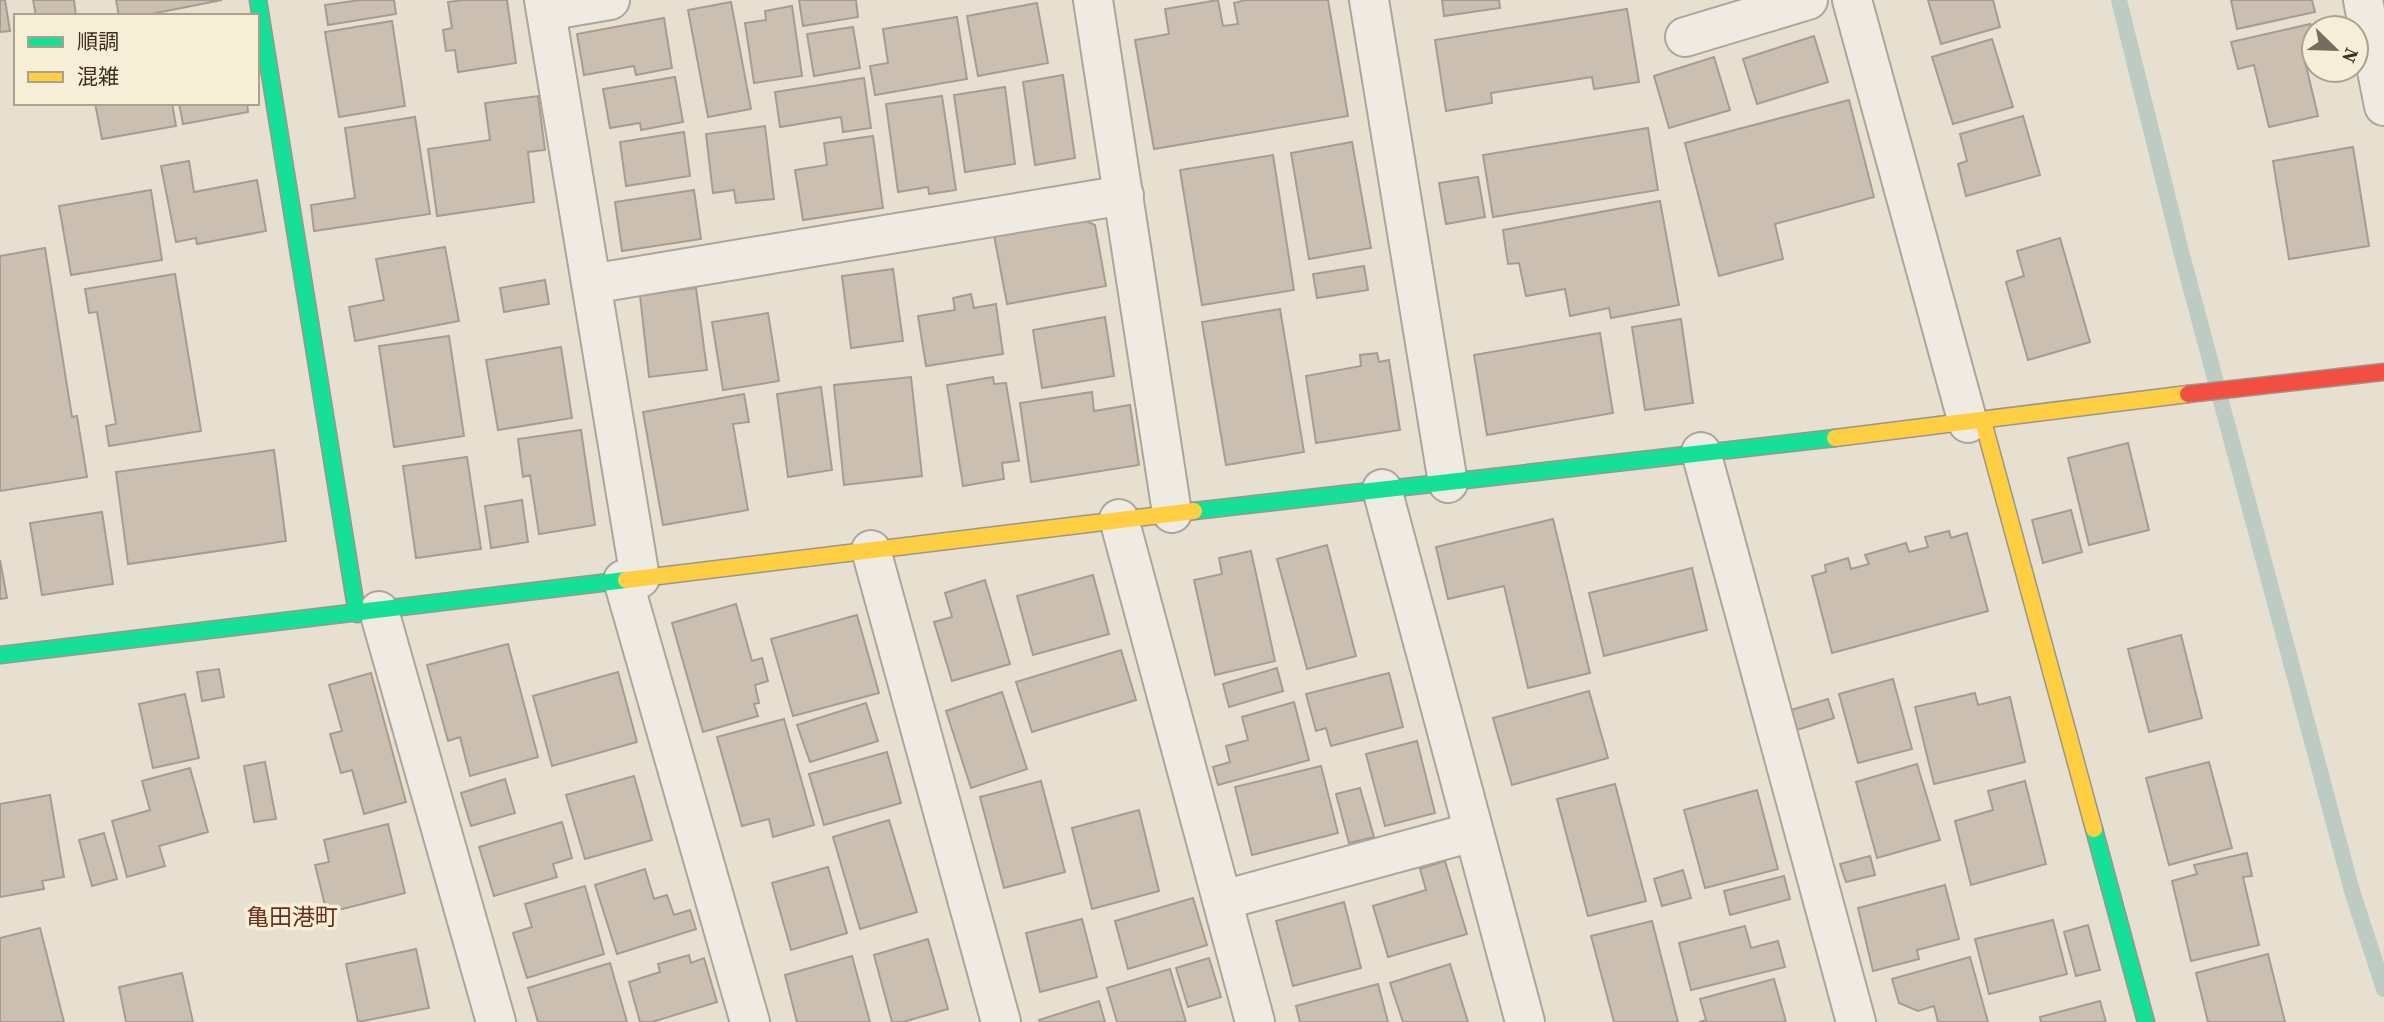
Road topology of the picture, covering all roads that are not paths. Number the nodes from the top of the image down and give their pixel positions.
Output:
1 (258, 0) edge
2 (610, 0) edge
3 (1093, 0) edge
4 (1369, 0) edge
5 (1808, 0) edge
6 (1852, 0) edge
7 (2363, 0) edge
8 (545, 5) edge
9 (1685, 37) dead end
10 (2384, 106) edge
11 (1124, 195) junction
12 (591, 284) junction
13 (2384, 372) edge
14 (1975, 422) junction
15 (1701, 452) junction
16 (1448, 482) junction
17 (1382, 489) junction
18 (1172, 513) junction
19 (1119, 519) junction
20 (872, 550) junction
21 (632, 579) junction
22 (368, 613) junction
23 (0, 655) edge
24 (1473, 832) junction
25 (1223, 900) junction
26 (496, 1022) edge
27 (750, 1022) edge
28 (1001, 1022) edge
29 (1255, 1022) edge
30 (1525, 1022) edge
31 (1856, 1022) edge
32 (2147, 1022) edge

1 - 22 street
2 - 8 street
3 - 11 street
4 - 16 street
5 - 9 street
6 - 14 street
7 - 10 street
8 - 12 street
11 - 12 street
11 - 18 street
12 - 21 street
13 - 14 street
14 - 15 street
14 - 32 street
15 - 16 street
15 - 31 street
16 - 17 street
17 - 18 street
17 - 24 street
18 - 19 street
19 - 20 street
19 - 25 street
20 - 21 street
20 - 28 street
21 - 22 street
21 - 27 street
22 - 23 street
22 - 26 street
24 - 25 street
24 - 30 street
25 - 29 street

